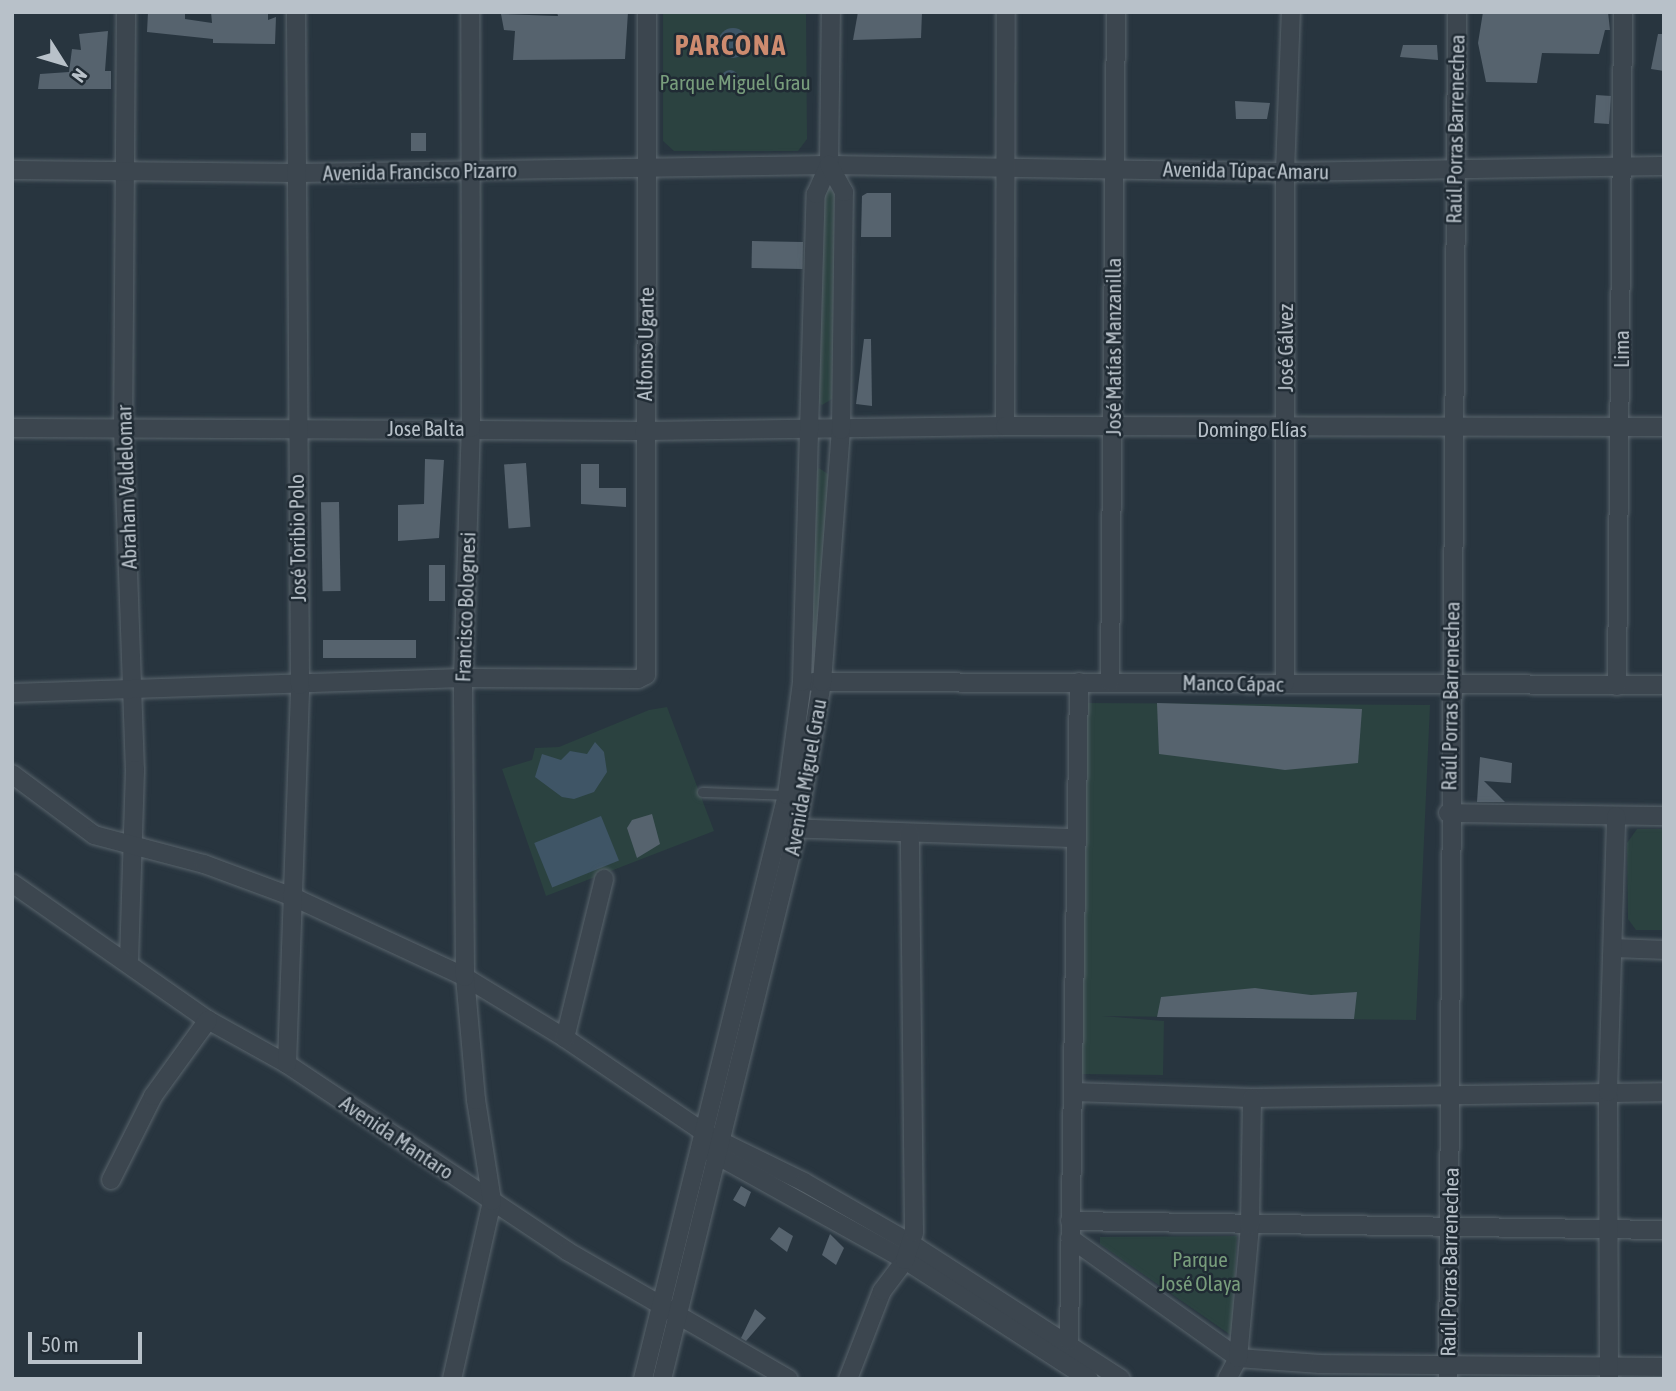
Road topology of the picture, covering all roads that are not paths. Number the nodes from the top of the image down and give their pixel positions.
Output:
1 (126, 12) edge
2 (296, 12) edge
3 (470, 12) edge
4 (647, 12) edge
5 (831, 12) edge
6 (1006, 12) edge
7 (1116, 12) edge
8 (1291, 12) edge
9 (1457, 12) edge
10 (1623, 12) edge
11 (829, 164) junction
12 (1622, 166) junction
13 (1664, 166) edge
14 (1008, 167) junction
15 (1115, 168) junction
16 (647, 169) junction
17 (1454, 169) junction
18 (12, 170) edge
19 (125, 170) junction
20 (472, 170) junction
21 (1285, 172) junction
22 (297, 173) junction
23 (1005, 426) junction
24 (1664, 427) edge
25 (12, 428) edge
26 (123, 428) junction
27 (296, 428) junction
28 (471, 428) junction
29 (808, 428) junction
30 (1113, 428) junction
31 (1454, 428) junction
32 (1620, 428) junction
33 (1284, 429) junction
34 (841, 430) junction
35 (644, 431) junction
36 (463, 678) junction
37 (1079, 681) junction
38 (802, 682) junction
39 (822, 682) junction
40 (1110, 682) junction
41 (1285, 683) junction
42 (300, 685) junction
43 (1451, 685) junction
44 (1664, 685) edge
45 (1617, 686) junction
46 (132, 692) junction
47 (12, 693) edge
48 (12, 774) edge
49 (702, 792) dead end
50 (787, 795) junction
51 (1448, 813) junction
52 (1616, 816) junction
53 (1664, 816) edge
54 (789, 828) junction
55 (910, 833) junction
56 (1076, 838) junction
57 (132, 844) junction
58 (604, 879) dead end
59 (12, 883) edge
60 (293, 897) junction
61 (1615, 948) junction
62 (1664, 950) edge
63 (129, 962) junction
64 (465, 977) junction
65 (208, 1020) junction
66 (565, 1038) junction
67 (287, 1063) junction
68 (1608, 1091) junction
69 (1073, 1092) junction
70 (1664, 1092) edge
71 (1252, 1098) junction
72 (1451, 1098) junction
73 (704, 1141) junction
74 (721, 1150) junction
75 (111, 1180) dead end
76 (492, 1200) junction
77 (1250, 1225) junction
78 (1450, 1227) junction
79 (1070, 1230) junction
80 (1610, 1230) junction
81 (1664, 1230) edge
82 (908, 1252) junction
83 (663, 1303) junction
84 (679, 1312) junction
85 (1069, 1341) junction
86 (1238, 1358) junction
87 (1664, 1367) edge
88 (1320, 1371) edge
89 (1448, 1371) edge
90 (1065, 1372) edge
91 (1609, 1373) edge
92 (452, 1379) edge
93 (643, 1379) edge
94 (662, 1379) edge
95 (789, 1379) edge
96 (848, 1379) edge
97 (1089, 1379) edge
98 (1121, 1379) edge
99 (1227, 1379) edge

1 - 19 street, Abraham Valdelomar
2 - 22 street, José Toribio Polo
3 - 20 street, Francisco Bolognesi
4 - 16 street, Alfonso Ugarte
5 - 11 street, Avenida Miguel Grau
6 - 14 street
7 - 15 street, José Matías Manzanilla
8 - 21 street, José Gálvez
9 - 17 street, Raúl Porras Barrenechea
10 - 12 street, Lima
11 - 14 street, Avenida Túpac Amaru
11 - 16 street, Avenida Francisco Pizarro
11 - 29 street, Avenida Miguel Grau
11 - 34 street, Avenida Miguel Grau
12 - 13 street, Avenida Túpac Amaru
12 - 17 street, Avenida Túpac Amaru
12 - 32 street, Lima
14 - 15 street, Avenida Túpac Amaru
14 - 23 street
15 - 21 street, Avenida Túpac Amaru
15 - 30 street, José Matías Manzanilla
16 - 20 street, Avenida Francisco Pizarro
16 - 35 street, Alfonso Ugarte
17 - 21 street, Avenida Túpac Amaru
17 - 31 street, Raúl Porras Barrenechea
18 - 19 street, Avenida Francisco Pizarro
19 - 22 street, Avenida Francisco Pizarro
19 - 26 street, Abraham Valdelomar
20 - 22 street, Avenida Francisco Pizarro
20 - 28 street, Francisco Bolognesi
21 - 33 street, José Gálvez
22 - 27 street, José Toribio Polo
23 - 30 street, Domingo Elías
23 - 34 street, Domingo Elías
24 - 32 street, Domingo Elías
25 - 26 street, Jose Balta
26 - 27 street, Jose Balta
26 - 46 street, Abraham Valdelomar
27 - 28 street, Jose Balta
27 - 42 street, José Toribio Polo
28 - 35 street, Jose Balta
28 - 36 street, Francisco Bolognesi
29 - 34 street, Jose Balta
29 - 35 street, Jose Balta
29 - 38 street, Avenida Miguel Grau
30 - 33 street, Domingo Elías
30 - 40 street, José Matías Manzanilla
31 - 32 street, Domingo Elías
31 - 33 street, Domingo Elías
31 - 43 street, Raúl Porras Barrenechea
32 - 45 street, Lima
33 - 41 street, José Gálvez
34 - 39 street, Avenida Miguel Grau
35 - 36 street, Alfonso Ugarte
36 - 42 street
36 - 64 street, Francisco Bolognesi
37 - 39 street, Manco Cápac
37 - 40 street, Manco Cápac
37 - 56 street
38 - 39 street, Manco Cápac
38 - 50 street, Avenida Miguel Grau
39 - 54 street, Avenida Miguel Grau
40 - 41 street, Manco Cápac
41 - 43 street, Manco Cápac
42 - 46 street
42 - 60 street, José Toribio Polo
43 - 45 street, Manco Cápac
43 - 51 street, Raúl Porras Barrenechea
44 - 45 street, Manco Cápac
46 - 47 street
46 - 57 street, Abraham Valdelomar
48 - 57 street
49 - 50 lane
50 - 54 street, Avenida Miguel Grau
51 - 52 street
51 - 72 street, Raúl Porras Barrenechea
52 - 53 street
52 - 61 street
54 - 55 street
54 - 73 street, Avenida Miguel Grau
54 - 74 street, Avenida Miguel Grau
55 - 56 street
55 - 82 street
56 - 69 street
57 - 60 street
57 - 63 street, Abraham Valdelomar
58 - 66 street
59 - 63 street, Avenida Mantaro
60 - 64 street
60 - 67 street, José Toribio Polo
61 - 62 street
61 - 68 street
63 - 65 street, Avenida Mantaro
64 - 66 street
64 - 76 street, Francisco Bolognesi
65 - 67 street, Avenida Mantaro
65 - 75 street
66 - 73 street
67 - 76 street, Avenida Mantaro
68 - 70 street
68 - 72 street
68 - 80 street
69 - 71 street
69 - 79 street
71 - 72 street
71 - 77 street
72 - 78 street, Raúl Porras Barrenechea
73 - 74 street
73 - 83 street, Avenida Miguel Grau
74 - 82 street
74 - 84 street, Avenida Miguel Grau
76 - 83 street, Avenida Mantaro
76 - 92 street, Francisco Bolognesi
77 - 78 street
77 - 79 street
77 - 86 street
78 - 80 street
78 - 89 street, Raúl Porras Barrenechea
79 - 85 street
79 - 86 street
80 - 81 street
80 - 91 street
82 - 85 street
82 - 90 street
82 - 96 street
83 - 84 street, Avenida Mantaro
83 - 93 street, Avenida Miguel Grau
84 - 94 street, Avenida Miguel Grau
84 - 95 street, Avenida Mantaro
85 - 98 street
86 - 88 street
86 - 99 street
87 - 91 street
88 - 89 street
89 - 91 street
90 - 97 street

